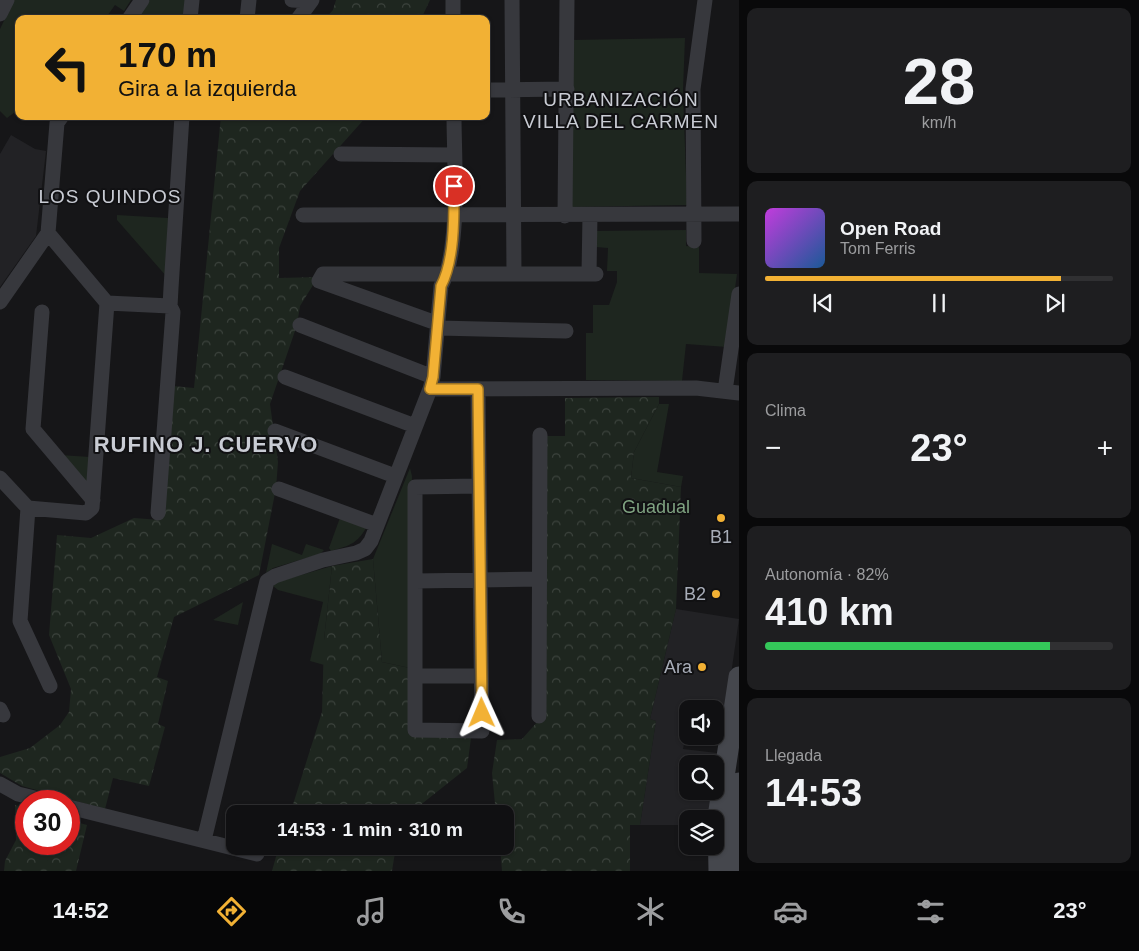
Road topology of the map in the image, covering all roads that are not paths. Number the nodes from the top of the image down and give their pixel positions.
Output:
1 (6, 0) edge
2 (142, 0) edge
3 (192, 0) edge
4 (249, 0) edge
5 (292, 0) edge
6 (453, 0) edge
7 (512, 0) edge
8 (567, 0) edge
9 (705, 0) edge
10 (311, 1) edge
11 (0, 14) edge
12 (132, 15) edge
13 (190, 15) edge
14 (248, 15) edge
15 (301, 15) edge
16 (453, 15) edge
17 (567, 89) junction
18 (490, 90) edge
19 (512, 90) junction
20 (60, 120) edge
21 (182, 120) edge
22 (454, 120) edge
23 (341, 154) dead end
24 (454, 155) junction
25 (694, 214) junction
26 (739, 214) edge
27 (302, 215) dead end
28 (454, 216) junction
29 (514, 216) junction
30 (565, 216) junction
31 (590, 216) junction
32 (48, 233) junction
33 (694, 241) dead end
34 (448, 274) junction
35 (514, 274) junction
36 (739, 294) edge
37 (0, 302) edge
38 (107, 303) junction
39 (170, 306) junction
40 (42, 312) dead end
41 (300, 325) dead end
42 (439, 326) junction
43 (566, 331) dead end
44 (285, 377) dead end
45 (432, 383) junction
46 (478, 389) junction
47 (732, 392) edge
48 (415, 426) junction
49 (275, 431) dead end
50 (540, 435) dead end
51 (395, 476) junction
52 (0, 478) edge
53 (479, 486) junction
54 (279, 489) dead end
55 (93, 500) junction
56 (28, 508) junction
57 (158, 513) dead end
58 (377, 525) junction
59 (479, 580) junction
60 (539, 580) junction
61 (416, 581) junction
62 (416, 676) junction
63 (481, 676) junction
64 (739, 677) edge
65 (50, 686) dead end
66 (539, 716) dead end
67 (0, 784) edge
68 (739, 784) edge
69 (15, 792) edge
70 (80, 810) edge
71 (204, 840) junction
72 (226, 846) edge
73 (719, 871) edge
74 (735, 871) edge

1 - 11 street
2 - 12 street
3 - 13 street
4 - 14 street
5 - 10 street
6 - 16 street
7 - 19 street
8 - 17 street
9 - 25 street
10 - 15 street
17 - 19 street
17 - 30 street
18 - 19 street
19 - 29 street
20 - 32 street
21 - 39 street
22 - 24 street
23 - 24 street
24 - 28 street
25 - 26 street
25 - 31 street
25 - 33 street
27 - 28 street
28 - 29 street
28 - 34 street
29 - 30 street
29 - 35 street
30 - 31 street
31 - 35 street
32 - 37 street
32 - 38 street
34 - 35 street
34 - 42 street
34 - 42 street
36 - 47 street
38 - 39 street
38 - 55 street
39 - 57 street
40 - 55 street
41 - 45 street
42 - 43 street
42 - 45 street
44 - 48 street
45 - 46 street
45 - 48 street
46 - 47 street
46 - 53 street
48 - 51 street
49 - 51 street
50 - 60 street
51 - 58 street
52 - 56 street
53 - 59 street
53 - 61 street
54 - 58 street
55 - 56 street
56 - 65 street
58 - 71 street
59 - 60 street
59 - 61 street
59 - 63 street
60 - 66 street
61 - 62 street
62 - 63 street
62 - 63 street
64 - 73 main road
67 - 69 street
68 - 74 main road
70 - 71 street
71 - 72 street

